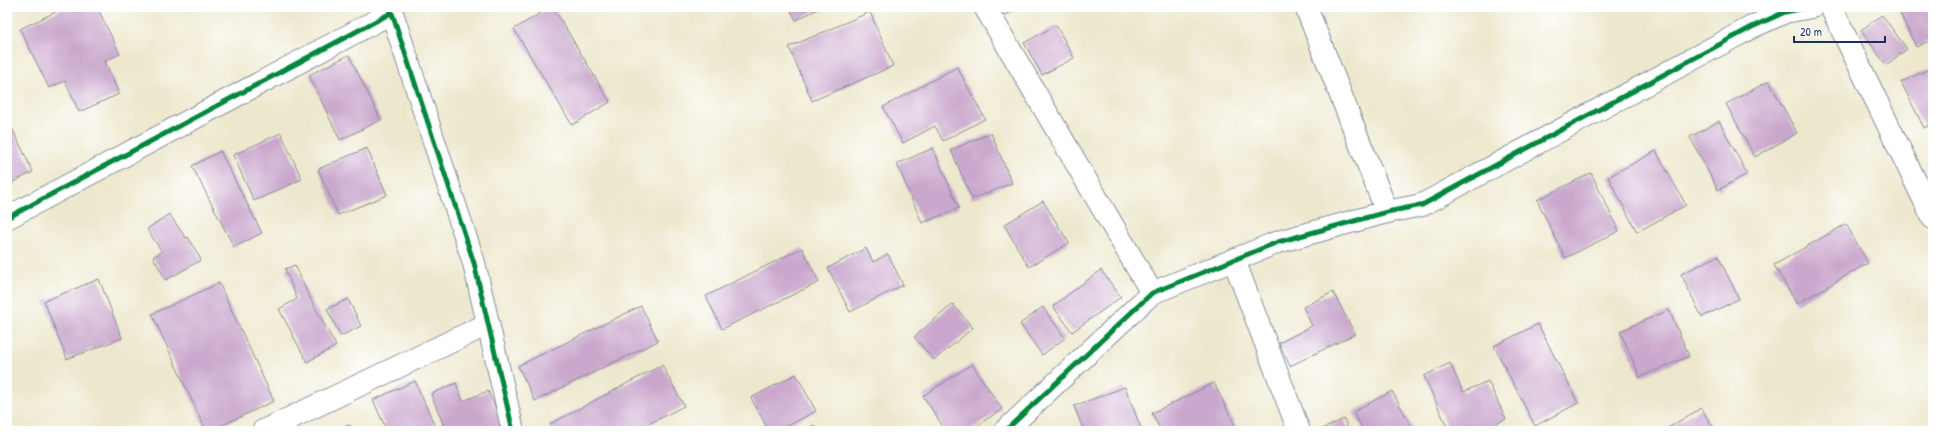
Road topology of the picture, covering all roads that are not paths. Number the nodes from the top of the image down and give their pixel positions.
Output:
1 (985, 7) edge
2 (1306, 7) edge
3 (1811, 7) edge
4 (1831, 7) edge
5 (390, 10) edge
6 (1387, 212) junction
7 (7, 218) edge
8 (1933, 218) edge
9 (1234, 260) junction
10 (1152, 293) junction
11 (488, 324) junction
12 (263, 431) edge
13 (513, 431) edge
14 (1005, 431) edge
15 (1299, 431) edge

1 - 10 street
2 - 6 street
3 - 6 street
4 - 8 street
5 - 7 street
5 - 11 street
6 - 9 street
9 - 10 street
9 - 15 street
10 - 14 street
11 - 12 street
11 - 13 street

